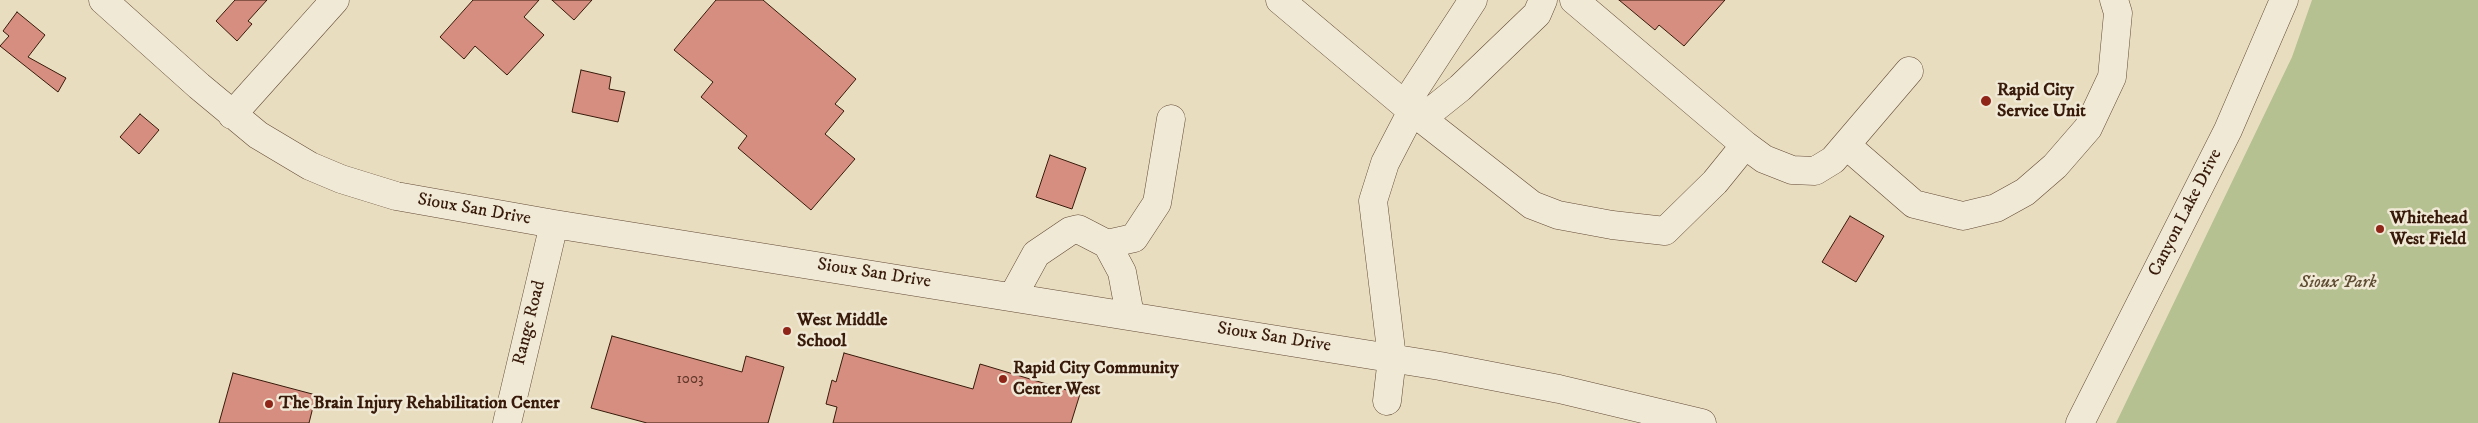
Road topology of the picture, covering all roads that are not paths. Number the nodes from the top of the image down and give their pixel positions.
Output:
1 (103, 0) edge
2 (335, 0) edge
3 (1280, 0) edge
4 (1473, 0) edge
5 (1543, 0) edge
6 (1574, 0) edge
7 (2114, 0) edge
8 (2284, 0) edge
9 (1909, 71) dead end
10 (1412, 111) junction
11 (232, 115) junction
12 (1171, 119) dead end
13 (1745, 145) junction
14 (1846, 145) junction
15 (554, 224) junction
16 (1107, 244) junction
17 (1013, 296) junction
18 (1130, 315) junction
19 (1392, 358) junction
20 (1387, 401) dead end
21 (507, 423) edge
22 (1702, 423) edge
23 (2080, 423) edge

1 - 11 street, Sioux San Drive
2 - 11 street
3 - 10 street
4 - 10 street
5 - 10 street
6 - 13 street
7 - 14 street
8 - 23 street, Canyon Lake Drive
9 - 14 street
10 - 13 street
10 - 19 street
11 - 15 street, Sioux San Drive
12 - 16 street
13 - 14 street
15 - 17 street, Sioux San Drive
15 - 21 street, Range Road
16 - 17 street
16 - 18 street
17 - 18 street, Sioux San Drive
18 - 19 street, Sioux San Drive
19 - 20 street
19 - 22 street, Sioux San Drive

